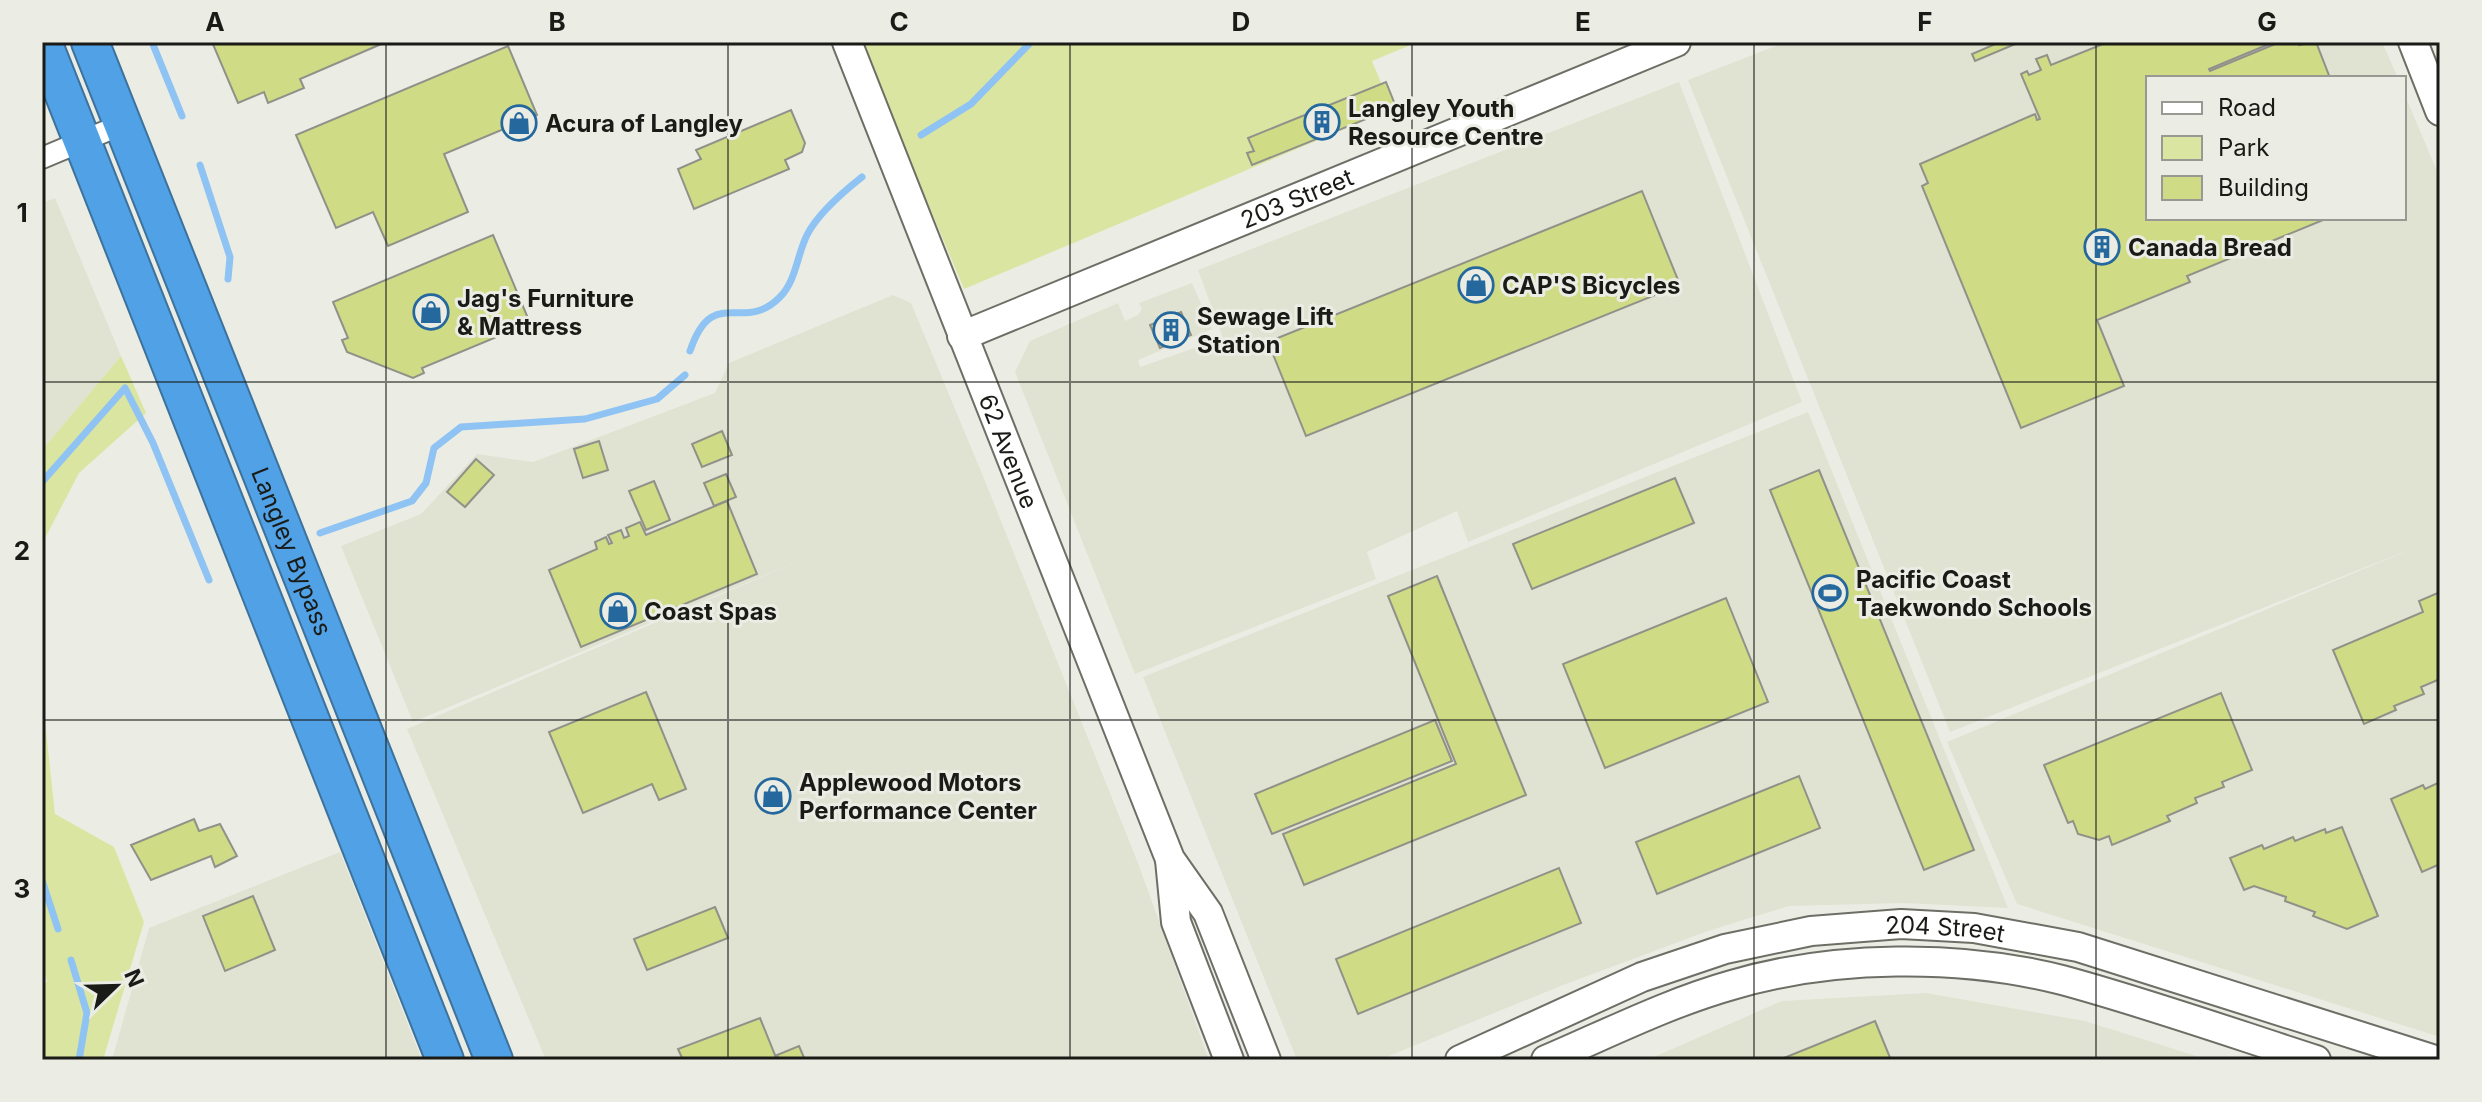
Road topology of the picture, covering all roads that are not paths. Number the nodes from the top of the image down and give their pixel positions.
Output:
1 (43, 42) edge
2 (90, 42) edge
3 (847, 42) edge
4 (1676, 42) edge
5 (2413, 42) edge
6 (2440, 111) edge
7 (123, 124) junction
8 (82, 141) junction
9 (42, 158) edge
10 (962, 336) junction
11 (1170, 859) junction
12 (445, 1060) edge
13 (494, 1060) edge
14 (1229, 1060) edge
15 (1266, 1060) edge
16 (1460, 1060) edge
17 (1546, 1060) edge
18 (2316, 1060) edge
19 (2435, 1060) edge

1 - 8 highway, Langley Bypass
2 - 7 highway, Langley Bypass
3 - 10 street, 62 Avenue
4 - 10 street, 203 Street
5 - 6 street
7 - 8 street
7 - 13 highway, Langley Bypass
8 - 9 street
8 - 12 highway, Langley Bypass
10 - 11 street, 62 Avenue
11 - 14 street, 62 Avenue
11 - 15 street, 62 Avenue
16 - 19 street, 204 Street
17 - 18 street, 204 Street

